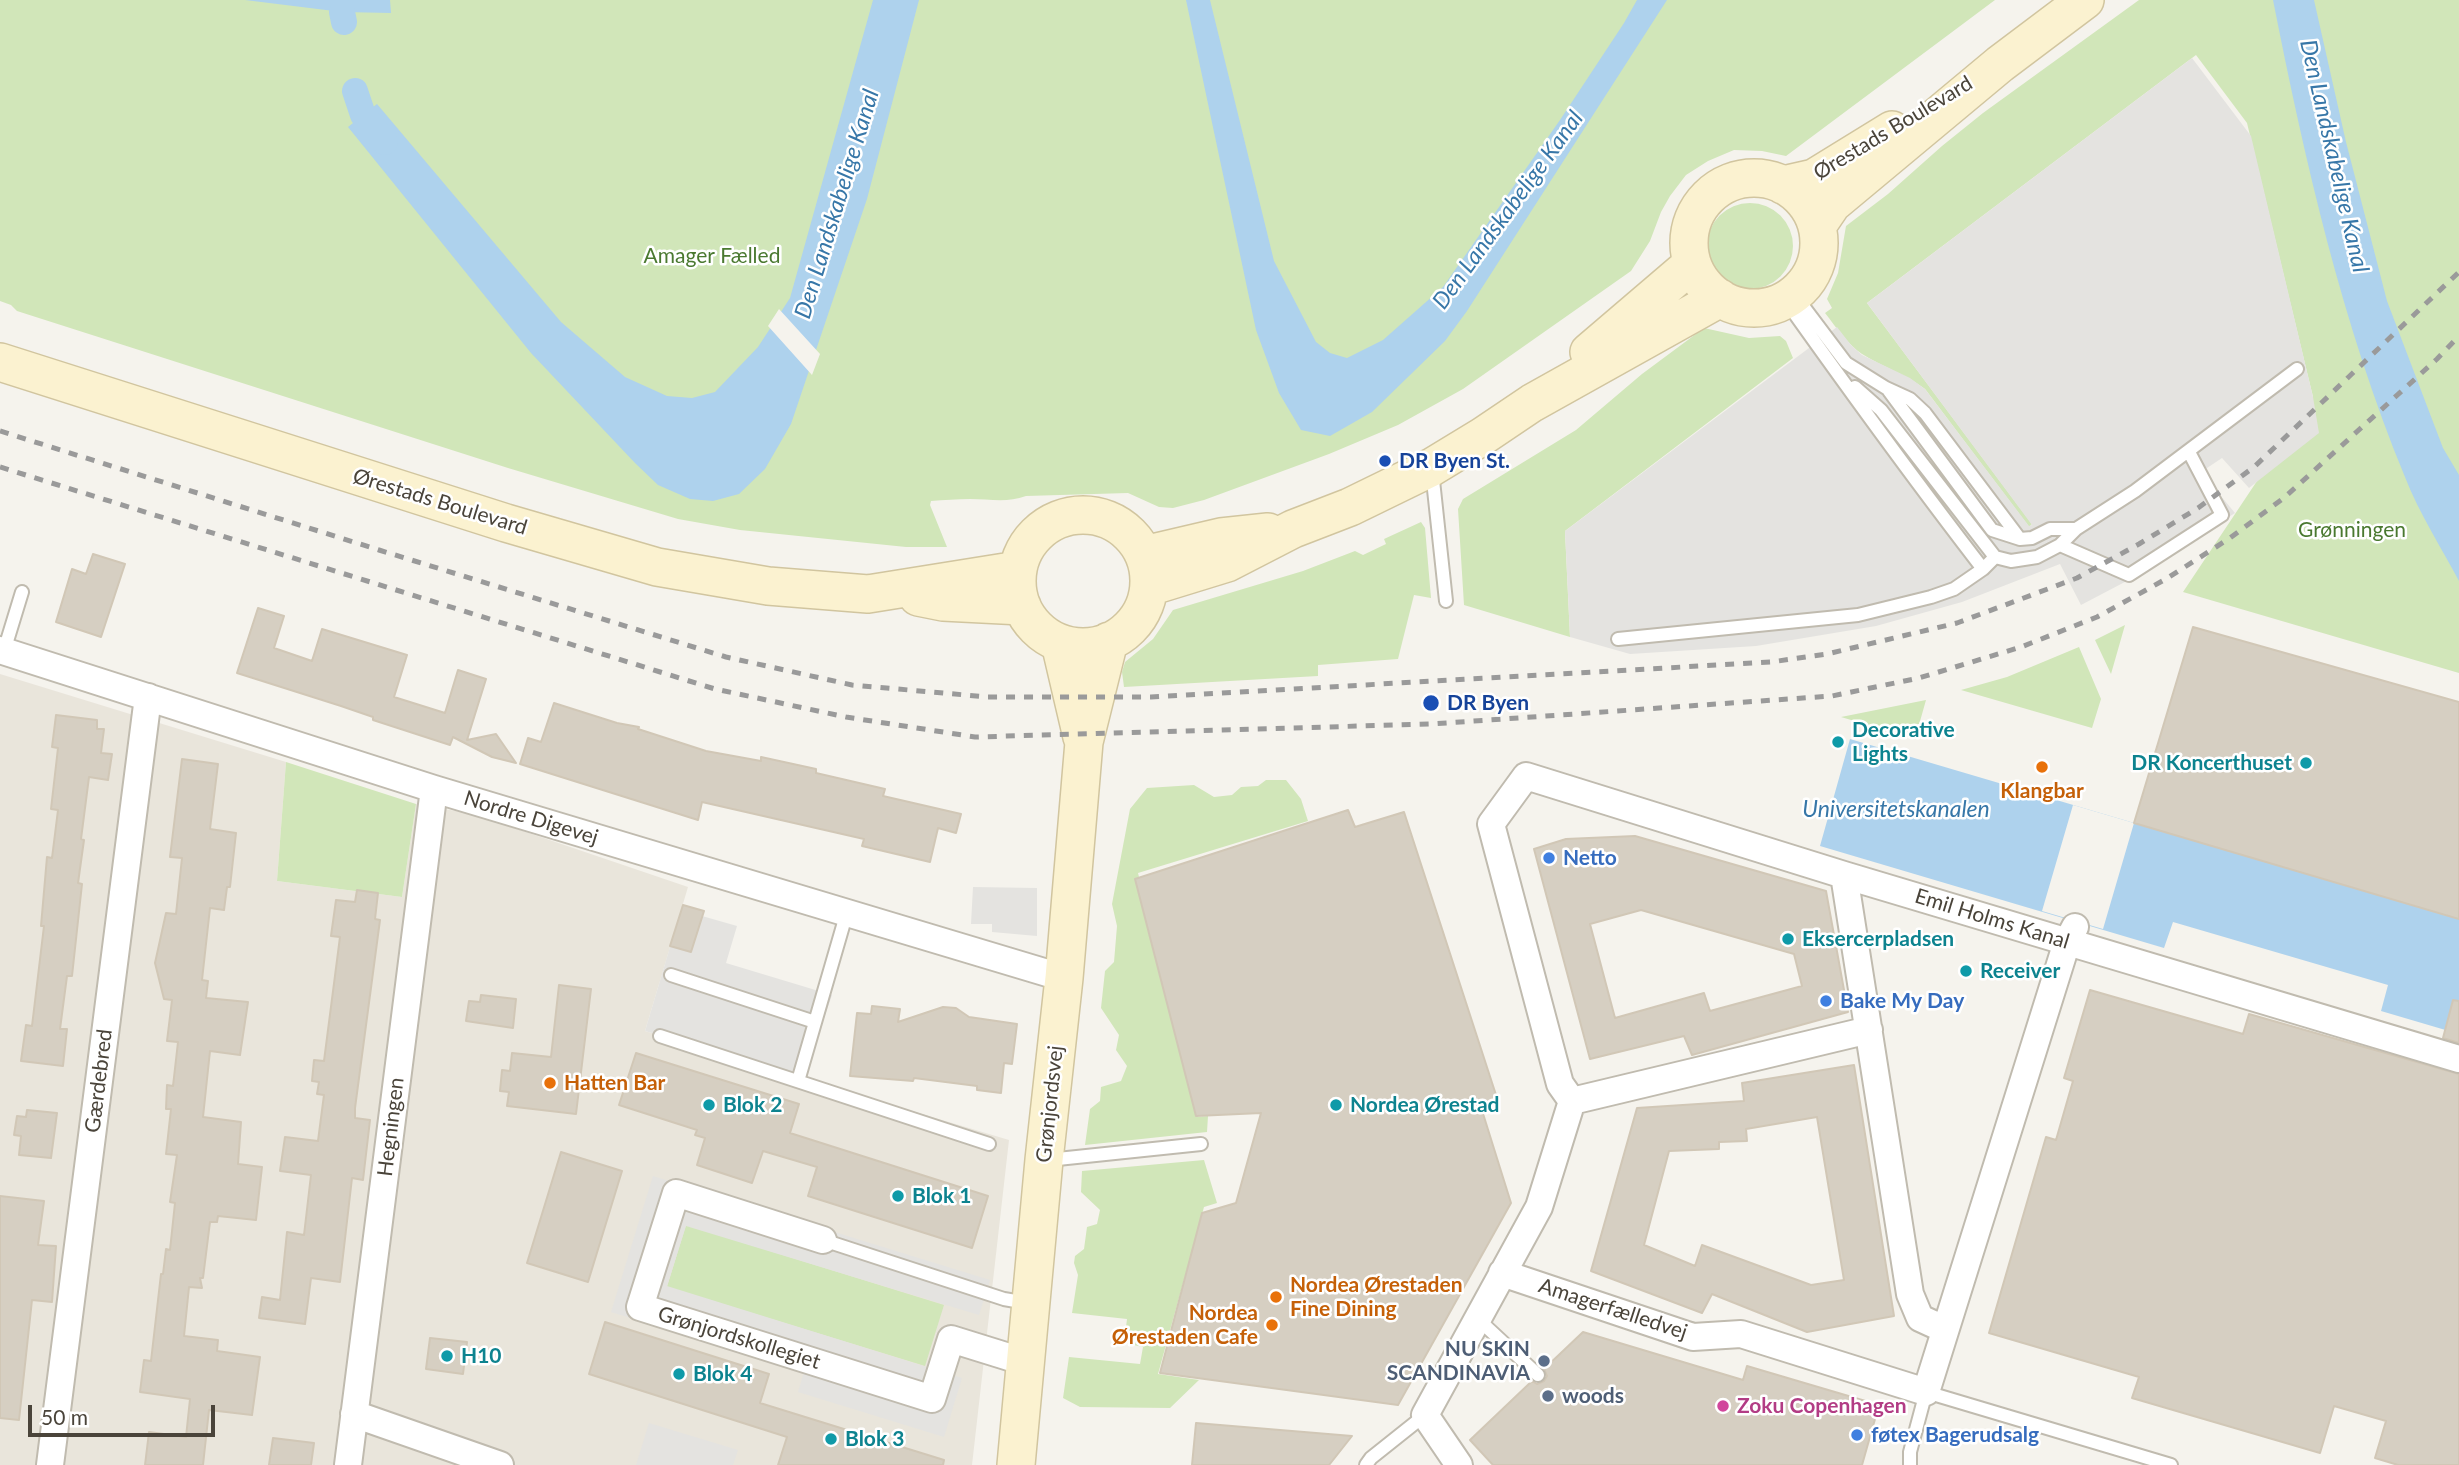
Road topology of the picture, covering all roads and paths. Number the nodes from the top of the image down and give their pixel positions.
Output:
1 (2085, 0) edge
2 (2000, 64) junction
3 (1783, 185) junction
4 (1817, 226) junction
5 (1692, 264) junction
6 (1789, 297) junction
7 (1720, 298) junction
8 (0, 362) edge
9 (2297, 369) dead end
10 (1841, 376) junction
11 (1532, 403) junction
12 (2189, 452) junction
13 (1432, 467) junction
14 (2076, 529) junction
15 (2060, 545) junction
16 (1995, 557) junction
17 (1983, 569) junction
18 (1146, 571) junction
19 (1020, 588) junction
20 (22, 592) dead end
21 (1446, 601) dead end
22 (1618, 639) dead end
23 (1109, 642) junction
24 (1060, 643) junction
25 (2, 651) edge
26 (148, 697) junction
27 (1084, 742) junction
28 (434, 789) junction
29 (1844, 875) junction
30 (847, 912) junction
31 (2071, 934) junction
32 (671, 975) dead end
33 (1064, 978) junction
34 (815, 1022) junction
35 (1869, 1030) junction
36 (660, 1037) dead end
37 (2459, 1059) edge
38 (798, 1082) junction
39 (1573, 1101) junction
40 (989, 1144) dead end
41 (1201, 1144) dead end
42 (1044, 1160) junction
43 (823, 1240) joint
44 (1502, 1273) junction
45 (1031, 1303) junction
46 (1479, 1320) junction
47 (1944, 1329) junction
48 (1025, 1362) junction
49 (1538, 1376) dead end
50 (1926, 1392) junction
51 (354, 1415) junction
52 (1425, 1415) junction
53 (50, 1465) edge
54 (348, 1465) edge
55 (500, 1465) edge
56 (1016, 1465) edge
57 (1366, 1465) edge
58 (1459, 1465) edge
59 (1910, 1465) edge
60 (2171, 1465) edge

1 - 2 street, Ørestads Boulevard
2 - 3 street, Ørestads Boulevard
2 - 4 street, Ørestads Boulevard
3 - 4 street
3 - 5 street
4 - 6 street
5 - 7 street
5 - 11 street
6 - 7 street
6 - 10 lane
6 - 14 lane
7 - 11 street
8 - 19 street, Ørestads Boulevard
9 - 12 lane
10 - 16 lane
10 - 17 lane
11 - 13 street
12 - 14 lane
12 - 15 lane
13 - 18 street
13 - 21 lane
14 - 15 lane
15 - 16 lane
16 - 17 lane
17 - 22 lane
18 - 19 street
18 - 23 street
19 - 24 street
20 - 25 lane
23 - 24 street
23 - 27 street, Grønjordsvej
24 - 27 street, Grønjordsvej
25 - 26 street, Nordre Digevej
26 - 28 street, Nordre Digevej
26 - 53 street, Gærdebred
27 - 33 street, Grønjordsvej
28 - 30 street, Nordre Digevej
28 - 51 street, Hegningen
29 - 31 street, Emil Holms Kanal
29 - 35 street
29 - 39 street, Emil Holms Kanal
30 - 33 street, Nordre Digevej
30 - 34 lane
31 - 37 street, Emil Holms Kanal
31 - 47 street
32 - 34 lane
33 - 42 street, Grønjordsvej
34 - 38 lane
35 - 39 street
35 - 47 street
36 - 38 lane
38 - 40 lane
39 - 44 street
41 - 42 lane
42 - 45 street, Grønjordsvej
43 - 45 lane, Grønjordskollegiet
43 - 48 street, Grønjordskollegiet
44 - 46 street
44 - 50 street, Amagerfælledvej
45 - 48 street, Grønjordsvej
46 - 49 lane
46 - 52 street
47 - 50 street
48 - 56 street, Grønjordsvej
50 - 59 lane
50 - 60 lane
51 - 54 street, Hegningen
51 - 55 street
52 - 57 lane
52 - 58 street

